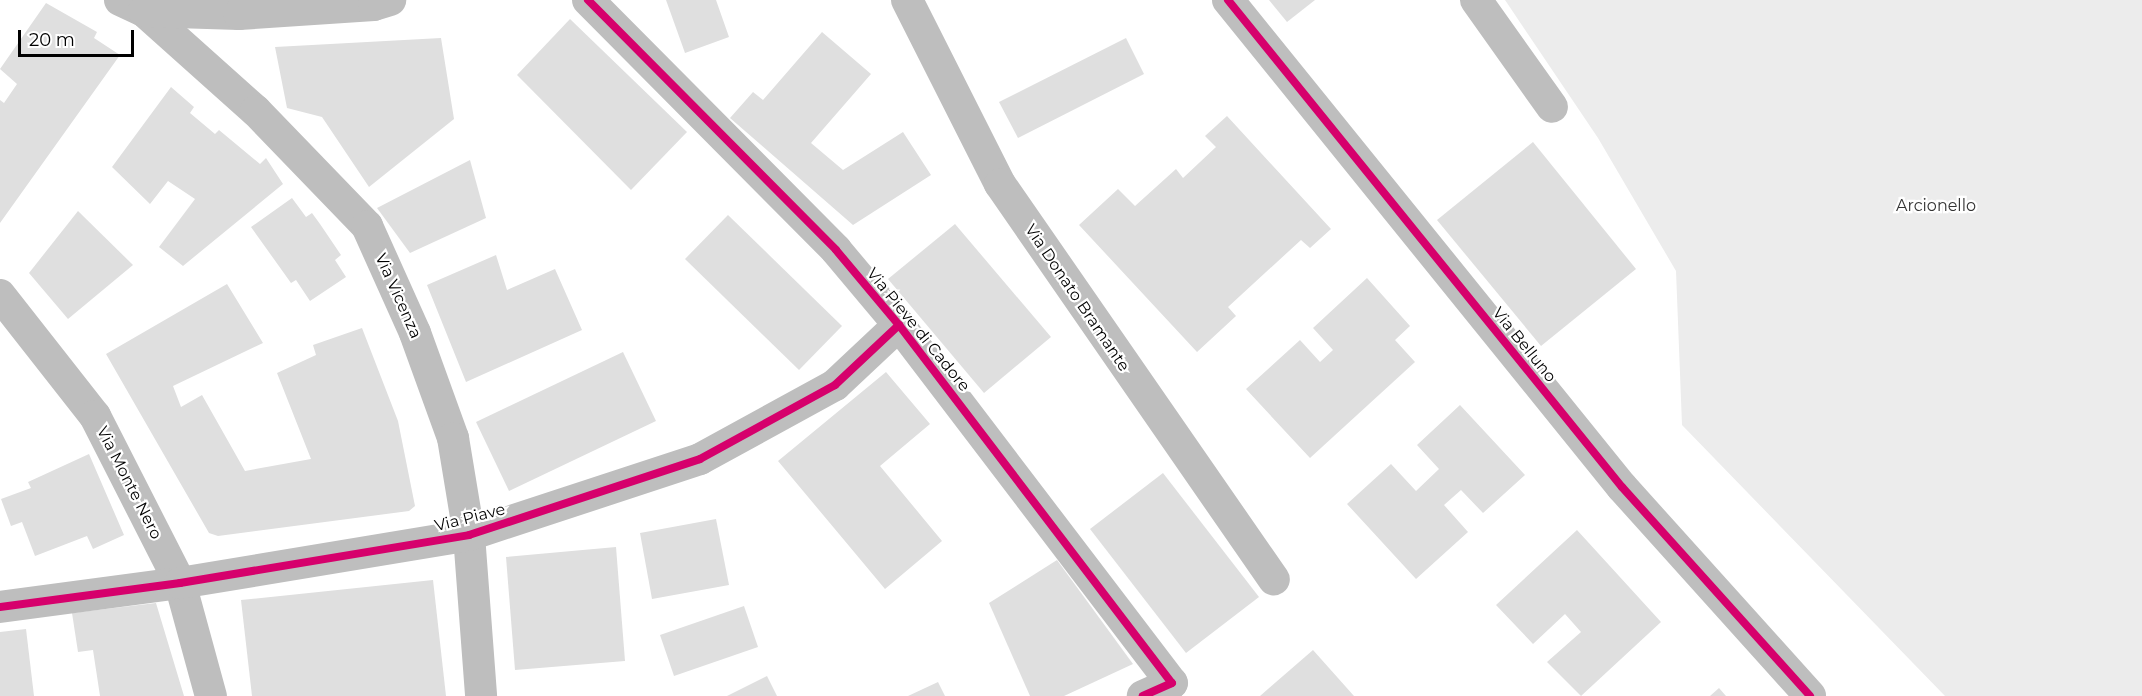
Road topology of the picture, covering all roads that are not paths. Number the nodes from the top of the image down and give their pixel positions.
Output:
1 (390, 0) edge
2 (588, 0) edge
3 (907, 0) edge
4 (1228, 0) edge
5 (1476, 0) edge
6 (132, 6) edge
7 (1552, 107) dead end
8 (0, 296) edge
9 (899, 325) junction
10 (469, 535) junction
11 (1274, 579) dead end
12 (180, 583) junction
13 (0, 607) edge
14 (211, 696) edge
15 (482, 696) edge
16 (1143, 696) edge
17 (1810, 696) edge

1 - 6 street
2 - 9 street, Via Pieve di Cadore
3 - 11 street, Via Donato Bramante
4 - 17 street, Via Belluno
5 - 7 street
6 - 10 street, Via Vicenza
8 - 12 street, Via Monte Nero
9 - 10 street, Via Piave
9 - 16 street, Via Pieve di Cadore
10 - 12 street, Via Piave
10 - 15 street, Via Vicenza
12 - 13 street, Via Piave
12 - 14 street, Via Monte Nero

